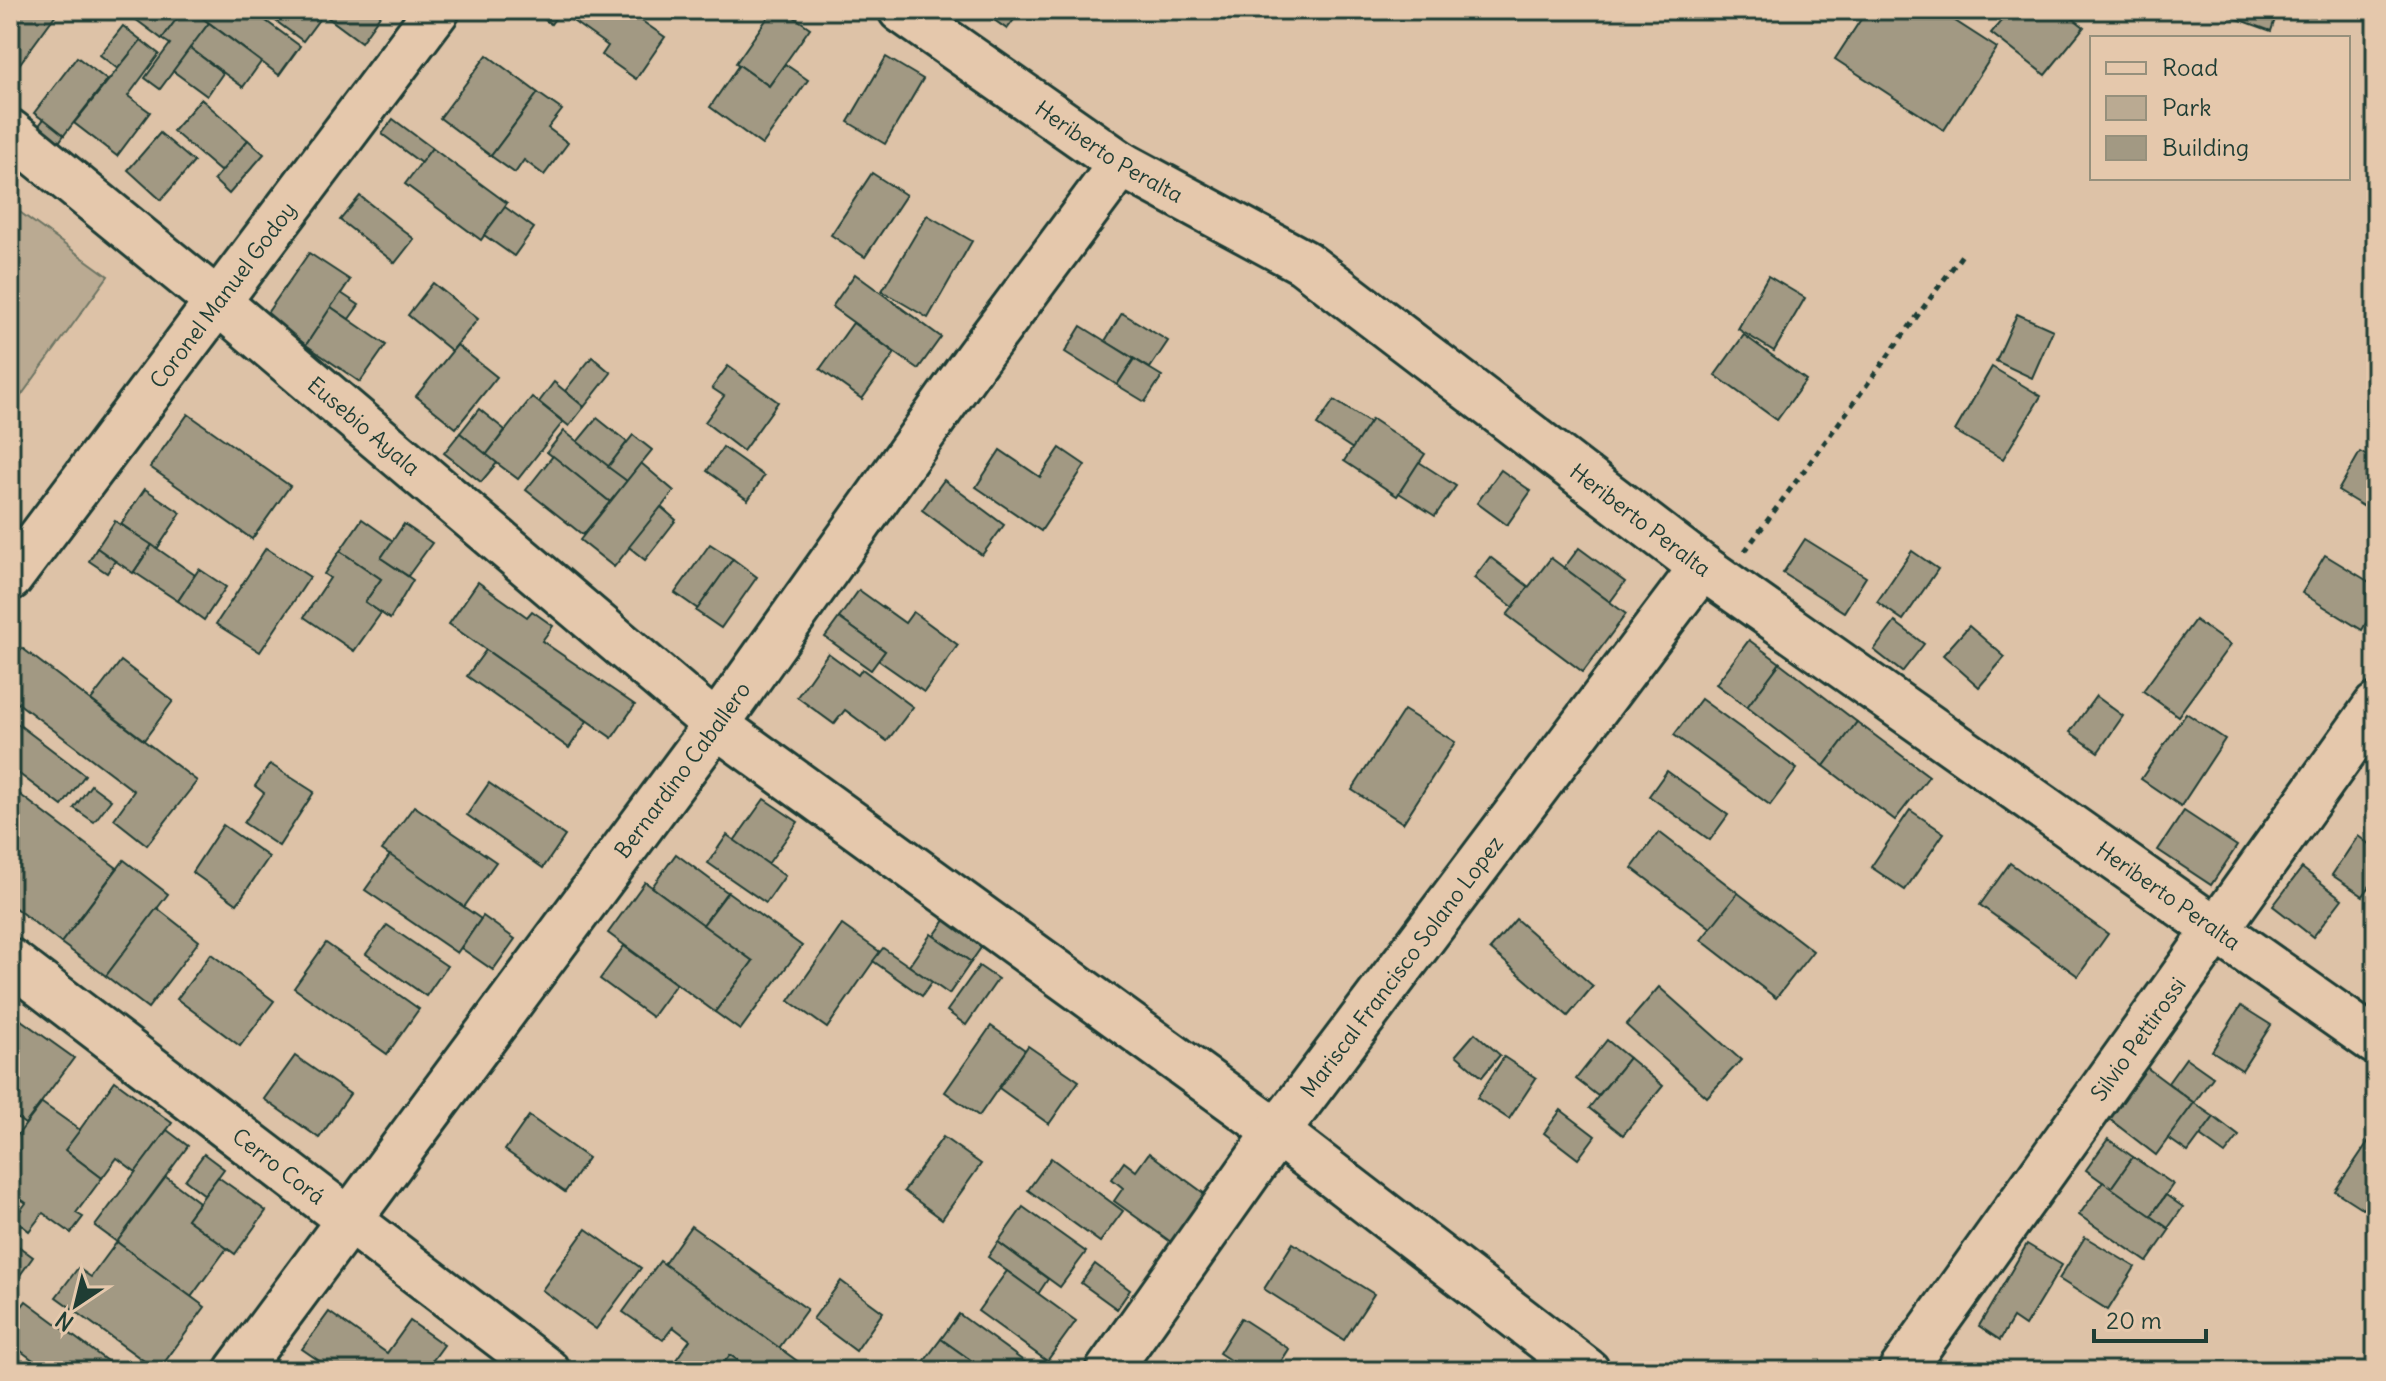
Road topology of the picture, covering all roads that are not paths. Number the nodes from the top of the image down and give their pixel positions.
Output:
1 (437, 10) edge
2 (901, 10) edge
3 (10, 132) edge
4 (1121, 164) junction
5 (219, 303) junction
6 (1712, 574) junction
7 (10, 578) edge
8 (2376, 706) edge
9 (716, 725) junction
10 (2216, 931) junction
11 (10, 961) edge
12 (2376, 1042) edge
13 (1277, 1132) junction
14 (349, 1220) junction
15 (237, 1371) edge
16 (547, 1371) edge
17 (1108, 1371) edge
18 (1587, 1371) edge
19 (1901, 1371) edge

1 - 5 street, Coronel Manuel Godoy
2 - 4 street, Heriberto Peralta
3 - 5 street, Eusebio Ayala
4 - 6 street, Heriberto Peralta
4 - 9 street, Bernardino Caballero
5 - 7 street, Coronel Manuel Godoy
5 - 9 street, Eusebio Ayala
6 - 10 street, Heriberto Peralta
6 - 13 street, Mariscal Francisco Solano Lopez
8 - 10 street, Silvio Pettirossi
9 - 13 street, Eusebio Ayala
9 - 14 street, Bernardino Caballero
10 - 12 street, Heriberto Peralta
10 - 19 street, Silvio Pettirossi
11 - 14 street, Cerro Corá
13 - 17 street, Mariscal Francisco Solano Lopez
13 - 18 street, Eusebio Ayala
14 - 15 street, Bernardino Caballero
14 - 16 street, Cerro Corá

